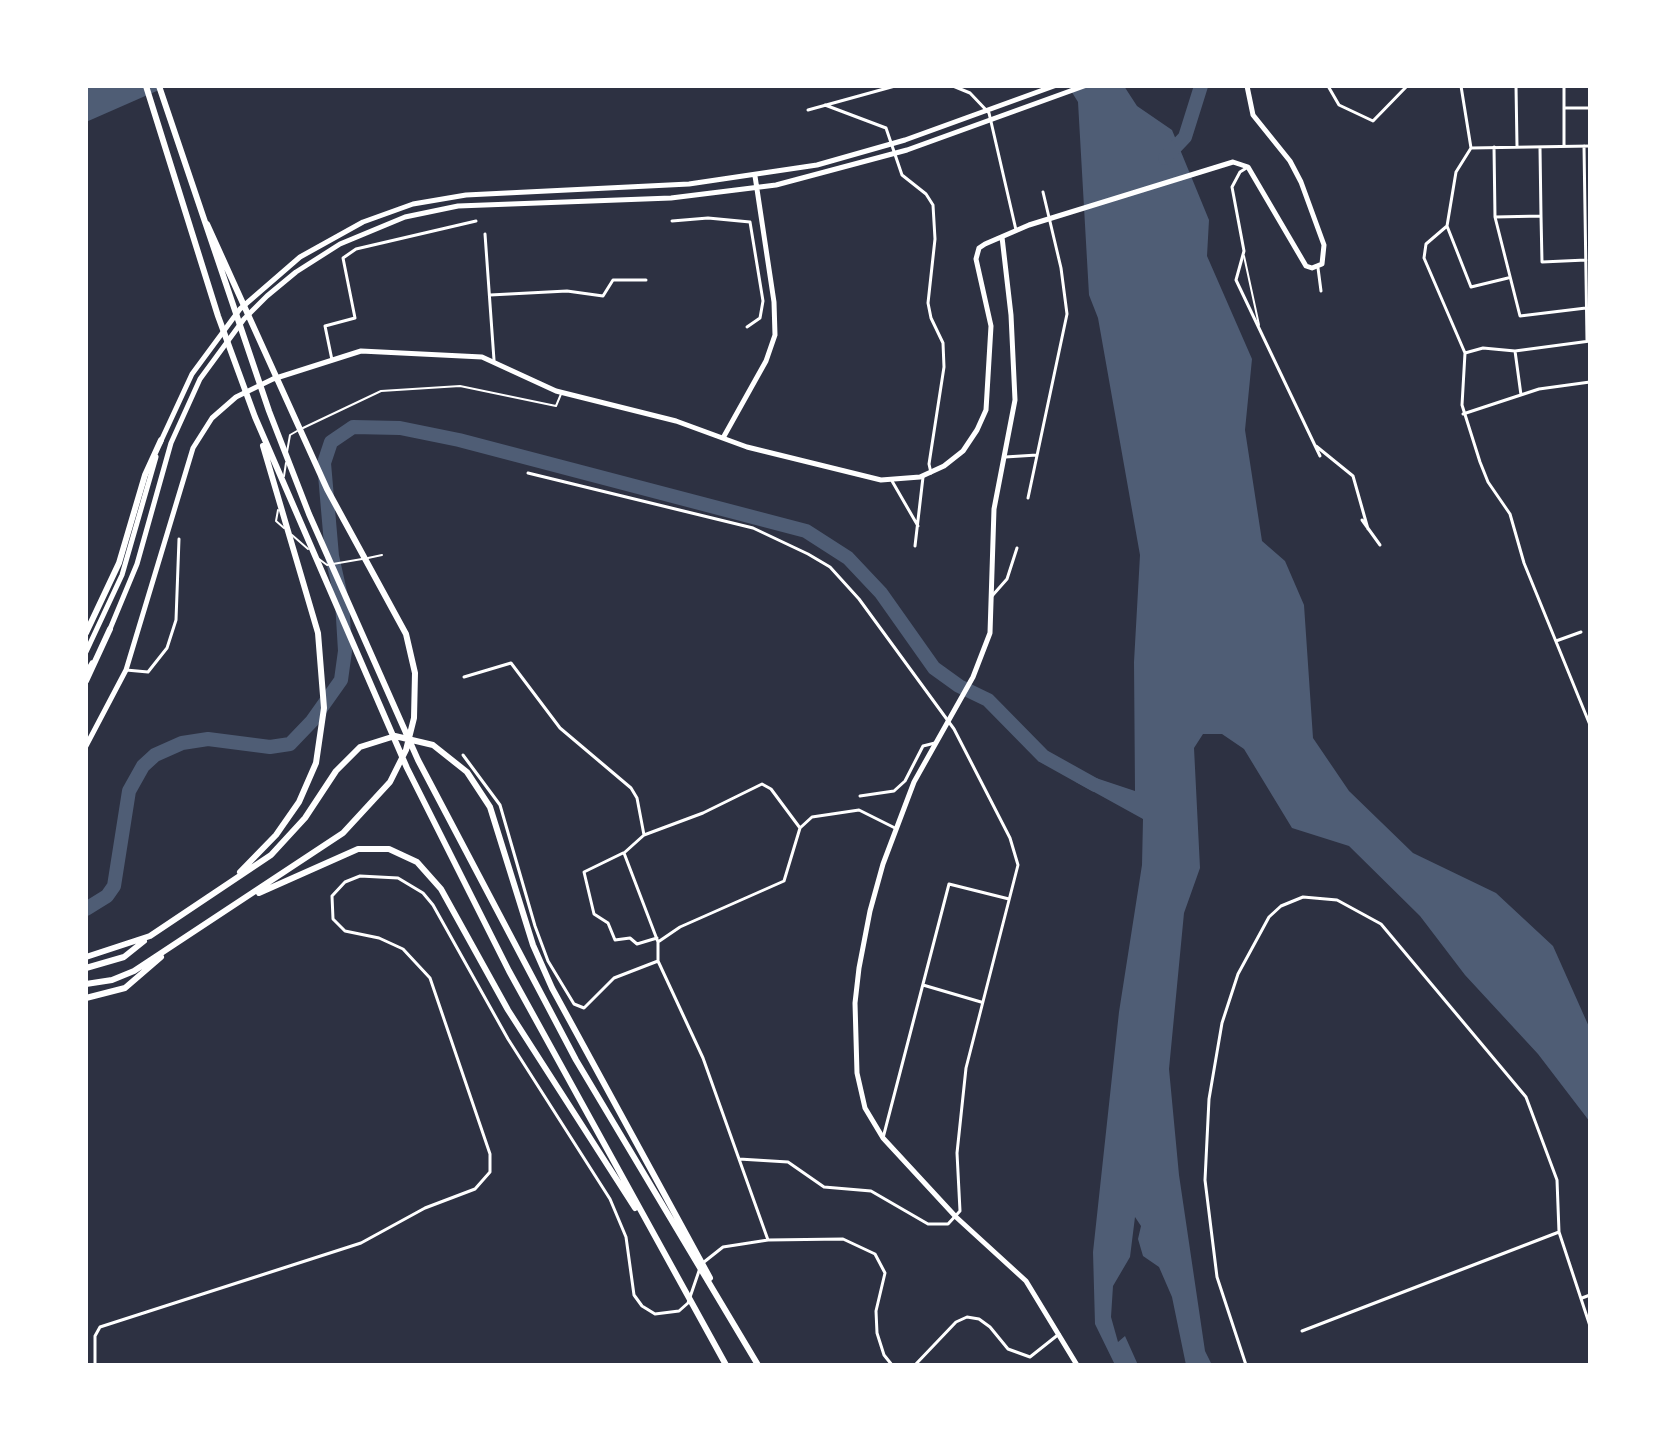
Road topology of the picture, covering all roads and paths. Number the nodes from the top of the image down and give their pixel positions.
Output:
1 (146, 86) edge
2 (159, 86) edge
3 (895, 86) edge
4 (953, 86) edge
5 (1054, 86) edge
6 (1084, 86) edge
7 (1247, 86) edge
8 (1328, 86) edge
9 (1407, 86) edge
10 (1461, 86) edge
11 (1516, 86) edge
12 (1564, 86) edge
13 (825, 105) junction
14 (1565, 108) junction
15 (1590, 108) edge
16 (808, 110) dead end
17 (989, 113) junction
18 (998, 114) dead end
19 (1587, 146) edge
20 (1494, 147) junction
21 (1517, 147) junction
22 (1540, 147) junction
23 (1564, 147) junction
24 (1471, 148) junction
25 (1248, 167) junction
26 (755, 176) junction
27 (757, 188) junction
28 (1588, 190) edge
29 (1043, 192) dead end
30 (1541, 216) junction
31 (1495, 217) junction
32 (476, 221) dead end
33 (672, 221) dead end
34 (1447, 226) junction
35 (1016, 230) junction
36 (485, 234) dead end
37 (1002, 237) junction
38 (215, 247) junction
39 (1244, 256) junction
40 (1586, 260) junction
41 (1318, 268) junction
42 (759, 270) junction
43 (769, 270) junction
44 (1510, 278) junction
45 (646, 280) dead end
46 (1321, 291) dead end
47 (490, 295) junction
48 (1586, 308) junction
49 (747, 327) dead end
50 (1261, 334) junction
51 (1588, 341) edge
52 (1515, 351) junction
53 (1465, 353) junction
54 (332, 360) junction
55 (494, 360) junction
56 (1590, 382) edge
57 (561, 393) junction
58 (1521, 395) junction
59 (1463, 414) junction
60 (255, 417) junction
61 (723, 438) junction
62 (161, 440) junction
63 (1313, 444) junction
64 (1037, 455) junction
65 (1004, 456) junction
66 (1320, 456) dead end
67 (528, 473) dead end
68 (931, 473) junction
69 (923, 477) junction
70 (892, 481) junction
71 (1028, 498) dead end
72 (1362, 520) dead end
73 (919, 528) junction
74 (1368, 529) junction
75 (179, 539) dead end
76 (1380, 545) dead end
77 (915, 546) dead end
78 (1017, 548) dead end
79 (382, 555) dead end
80 (992, 596) junction
81 (110, 629) junction
82 (1581, 632) dead end
83 (86, 633) edge
84 (1556, 641) junction
85 (86, 652) edge
86 (126, 670) junction
87 (86, 673) edge
88 (464, 677) dead end
89 (86, 681) edge
90 (949, 718) junction
91 (1590, 725) edge
92 (935, 743) junction
93 (86, 746) edge
94 (463, 755) dead end
95 (860, 796) dead end
96 (800, 828) junction
97 (895, 828) junction
98 (644, 835) junction
99 (624, 853) junction
100 (226, 886) junction
101 (242, 900) junction
102 (1010, 900) junction
103 (150, 936) junction
104 (658, 940) junction
105 (172, 946) junction
106 (86, 957) edge
107 (658, 961) junction
108 (86, 968) edge
109 (86, 984) edge
110 (923, 985) junction
111 (86, 998) edge
112 (983, 1002) junction
113 (883, 1138) junction
114 (739, 1159) junction
115 (956, 1217) junction
116 (1559, 1232) junction
117 (768, 1240) junction
118 (667, 1258) junction
119 (1590, 1295) edge
120 (1582, 1298) junction
121 (720, 1299) junction
122 (1590, 1326) edge
123 (1302, 1331) dead end
124 (1059, 1334) junction
125 (95, 1365) edge
126 (726, 1365) edge
127 (758, 1365) edge
128 (892, 1365) edge
129 (915, 1365) edge
130 (1077, 1365) edge
131 (1246, 1365) edge

1 - 60 highway
2 - 38 highway
3 - 13 street
4 - 17 street
5 - 26 main road
6 - 27 main road
7 - 41 main road
8 - 9 street
10 - 24 street
11 - 21 street
12 - 14 street
13 - 16 street
13 - 68 street
14 - 15 street
14 - 23 street
17 - 18 street
17 - 35 street
19 - 23 street
19 - 28 street
20 - 21 street
20 - 24 street
20 - 31 street
21 - 22 street
22 - 23 street
22 - 30 street
24 - 34 street
25 - 35 main road
25 - 39 street
25 - 41 main road
26 - 27 main road
26 - 62 main road
27 - 43 main road
27 - 81 main road
28 - 40 street
29 - 64 street
30 - 31 street
30 - 40 street
31 - 44 street
32 - 54 street
33 - 42 street
34 - 44 street
34 - 53 street
35 - 37 main road
36 - 47 street
37 - 65 main road
37 - 68 main road
38 - 101 highway
38 - 121 highway
39 - 50 lane
39 - 50 street
40 - 48 street
41 - 46 street
42 - 43 street
42 - 49 street
43 - 61 main road
44 - 48 street
45 - 47 street
47 - 55 street
48 - 51 street
50 - 63 street
51 - 52 street
52 - 53 street
52 - 58 street
53 - 59 street
54 - 55 main road
54 - 86 main road
55 - 57 main road
56 - 58 street
57 - 61 main road
57 - 79 lane
58 - 59 street
59 - 84 street
60 - 100 highway
60 - 118 highway
61 - 70 main road
62 - 83 highway
62 - 85 main road
63 - 66 street
63 - 74 street
64 - 65 street
64 - 71 street
65 - 80 main road
67 - 90 street
68 - 69 main road
69 - 70 main road
69 - 73 street
70 - 73 street
72 - 74 street
73 - 77 street
74 - 76 street
75 - 86 street
78 - 80 street
80 - 90 main road
81 - 87 main road
81 - 89 highway
82 - 84 street
84 - 91 street
86 - 93 main road
88 - 98 street
90 - 92 main road
90 - 102 street
92 - 95 street
92 - 97 main road
94 - 107 street
96 - 97 street
96 - 98 street
96 - 104 street
97 - 113 main road
98 - 99 street
99 - 104 street
99 - 104 street
100 - 103 highway
100 - 121 highway
101 - 105 highway
101 - 118 highway
102 - 110 street
102 - 112 street
103 - 106 highway
103 - 108 highway
104 - 107 street
105 - 109 highway
105 - 111 highway
107 - 114 street
110 - 112 street
110 - 113 street
112 - 115 street
113 - 115 main road
114 - 115 street
114 - 117 street
115 - 124 main road
116 - 120 street
116 - 123 street
116 - 131 street
117 - 125 street
117 - 128 street
118 - 126 highway
119 - 120 street
120 - 122 street
121 - 127 highway
124 - 129 street
124 - 130 main road

